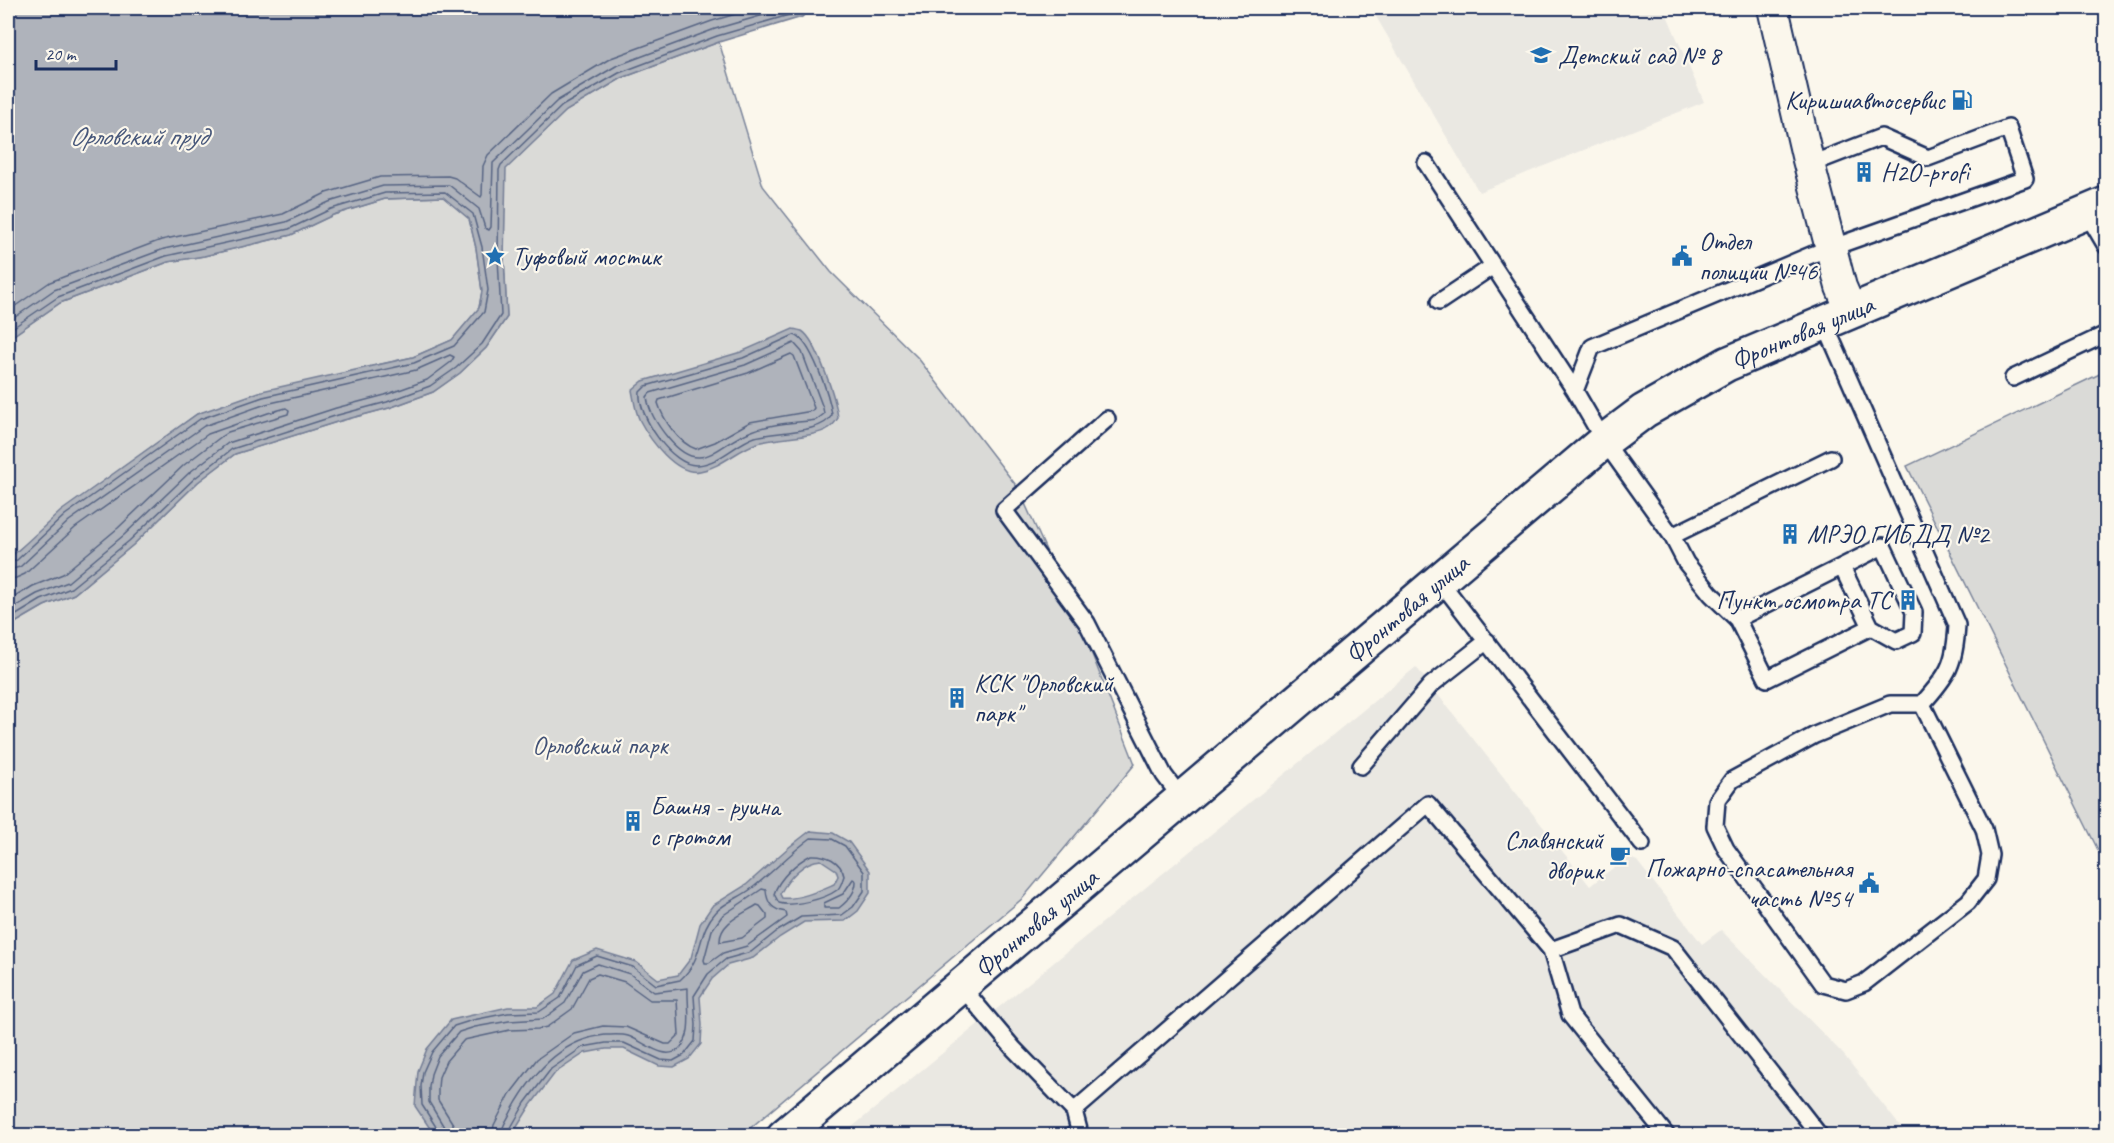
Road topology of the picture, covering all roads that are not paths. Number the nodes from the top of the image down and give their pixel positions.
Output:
1 (1773, 8) edge
2 (1426, 163) dead end
3 (1811, 164) junction
4 (2096, 208) edge
5 (2106, 246) edge
6 (1831, 249) junction
7 (1493, 266) junction
8 (1439, 302) dead end
9 (1837, 316) junction
10 (2106, 334) edge
11 (2013, 378) dead end
12 (1575, 391) junction
13 (1107, 419) dead end
14 (1604, 441) junction
15 (1832, 458) dead end
16 (1672, 536) junction
17 (1842, 567) junction
18 (1440, 581) junction
19 (1737, 619) junction
20 (1871, 627) junction
21 (1487, 641) junction
22 (1922, 704) junction
23 (1361, 766) dead end
24 (1182, 799) junction
25 (1642, 844) dead end
26 (1551, 950) junction
27 (960, 985) junction
28 (1074, 1111) junction
29 (784, 1136) edge
30 (1072, 1136) edge
31 (1667, 1136) edge
32 (1820, 1136) edge

1 - 3 street
2 - 7 lane
3 - 6 street
3 - 6 lane
4 - 5 lane
4 - 9 main road, Фронтовая улица
6 - 9 street
6 - 12 lane
7 - 8 lane
7 - 12 lane
9 - 14 main road, Фронтовая улица
9 - 22 lane
10 - 11 lane
12 - 14 lane
13 - 24 lane
14 - 16 lane
14 - 18 main road, Фронтовая улица
15 - 16 lane
16 - 19 lane
17 - 19 lane
17 - 20 lane
17 - 20 lane
18 - 21 lane
18 - 24 main road, Фронтовая улица
19 - 20 lane
21 - 23 lane
21 - 25 lane
22 - 22 lane
24 - 27 main road, Фронтовая улица
26 - 28 lane
26 - 31 lane
26 - 32 lane
27 - 28 lane
27 - 29 main road, Фронтовая улица
28 - 30 lane

